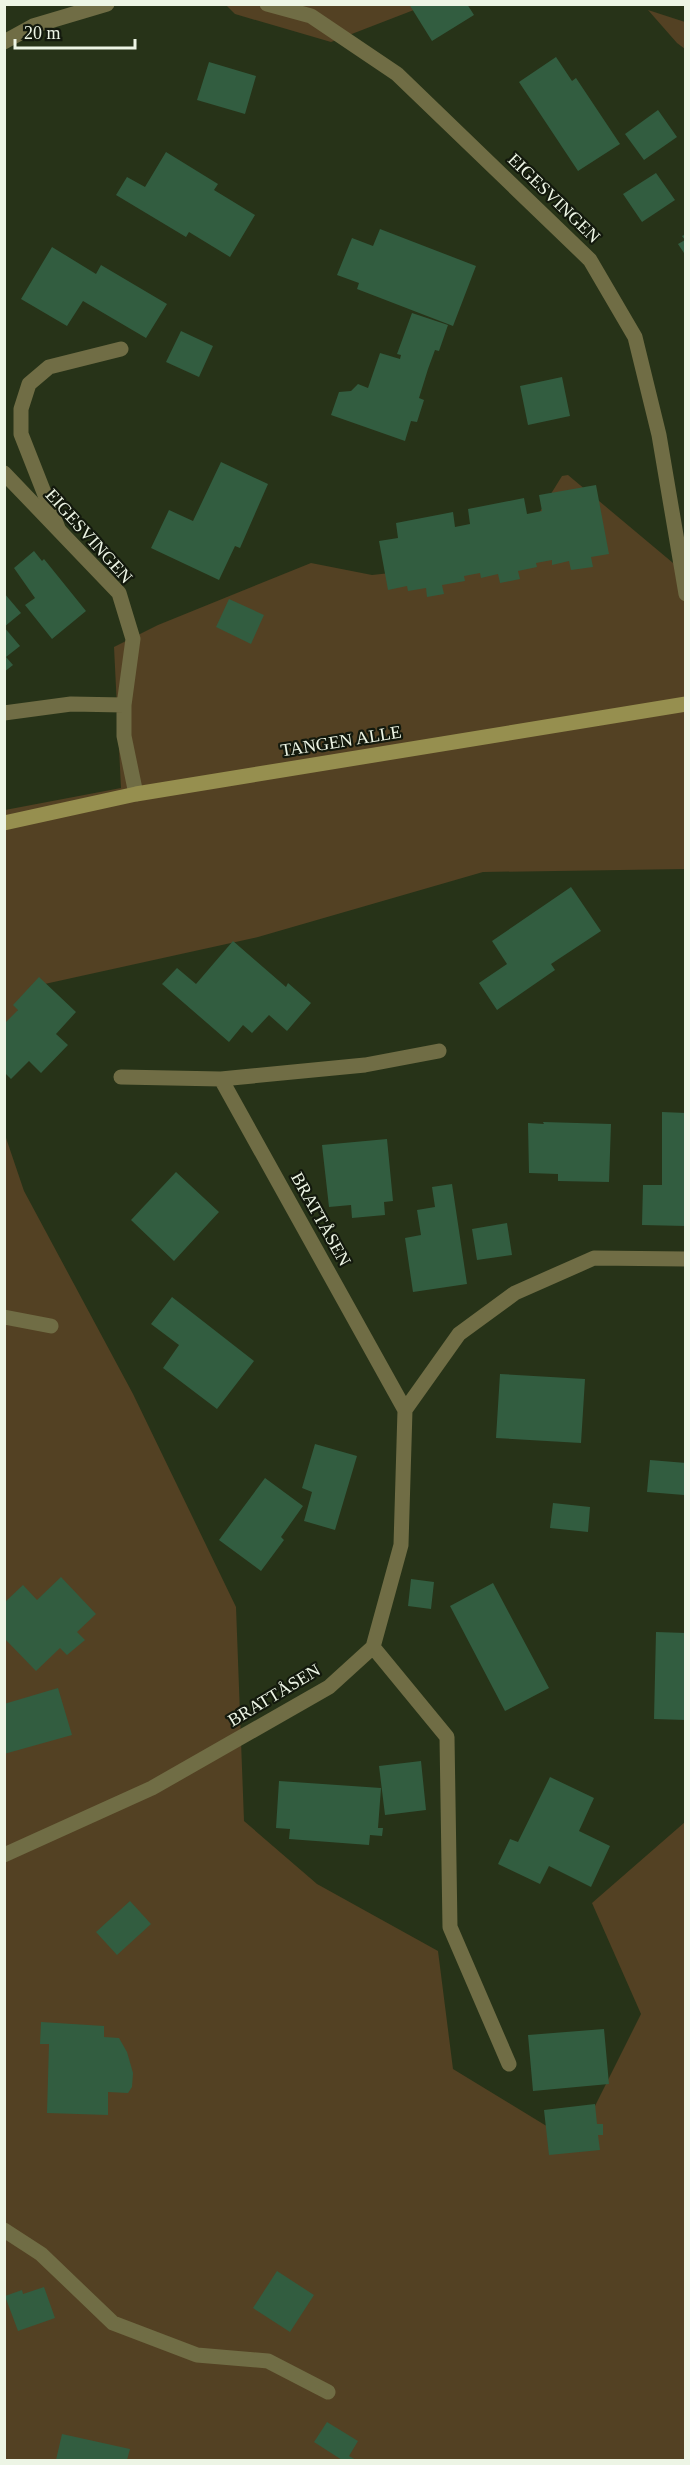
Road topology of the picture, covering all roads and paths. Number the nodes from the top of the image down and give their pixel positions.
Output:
1 (107, 4) edge
2 (267, 4) edge
3 (4, 42) edge
4 (121, 349) dead end
5 (4, 473) edge
6 (58, 528) junction
7 (686, 594) edge
8 (686, 704) edge
9 (124, 705) junction
10 (4, 713) edge
11 (136, 794) junction
12 (4, 823) edge
13 (439, 1051) dead end
14 (121, 1077) dead end
15 (221, 1079) junction
16 (686, 1259) edge
17 (4, 1317) edge
18 (51, 1326) dead end
19 (405, 1410) junction
20 (373, 1647) junction
21 (4, 1855) edge
22 (509, 2064) dead end
23 (4, 2230) edge
24 (327, 2392) dead end

1 - 3 street
2 - 7 street, EIGESVINGEN
4 - 6 street
5 - 6 street, EIGESVINGEN
6 - 9 street, EIGESVINGEN
8 - 11 main road, TANGEN ALLE
9 - 10 street
9 - 11 street, EIGESVINGEN
11 - 12 main road, TANGEN ALLE
13 - 15 street
14 - 15 street
15 - 19 street, BRATTÅSEN
16 - 19 street
17 - 18 street
19 - 20 street
20 - 21 street, BRATTÅSEN
20 - 22 street
23 - 24 street

